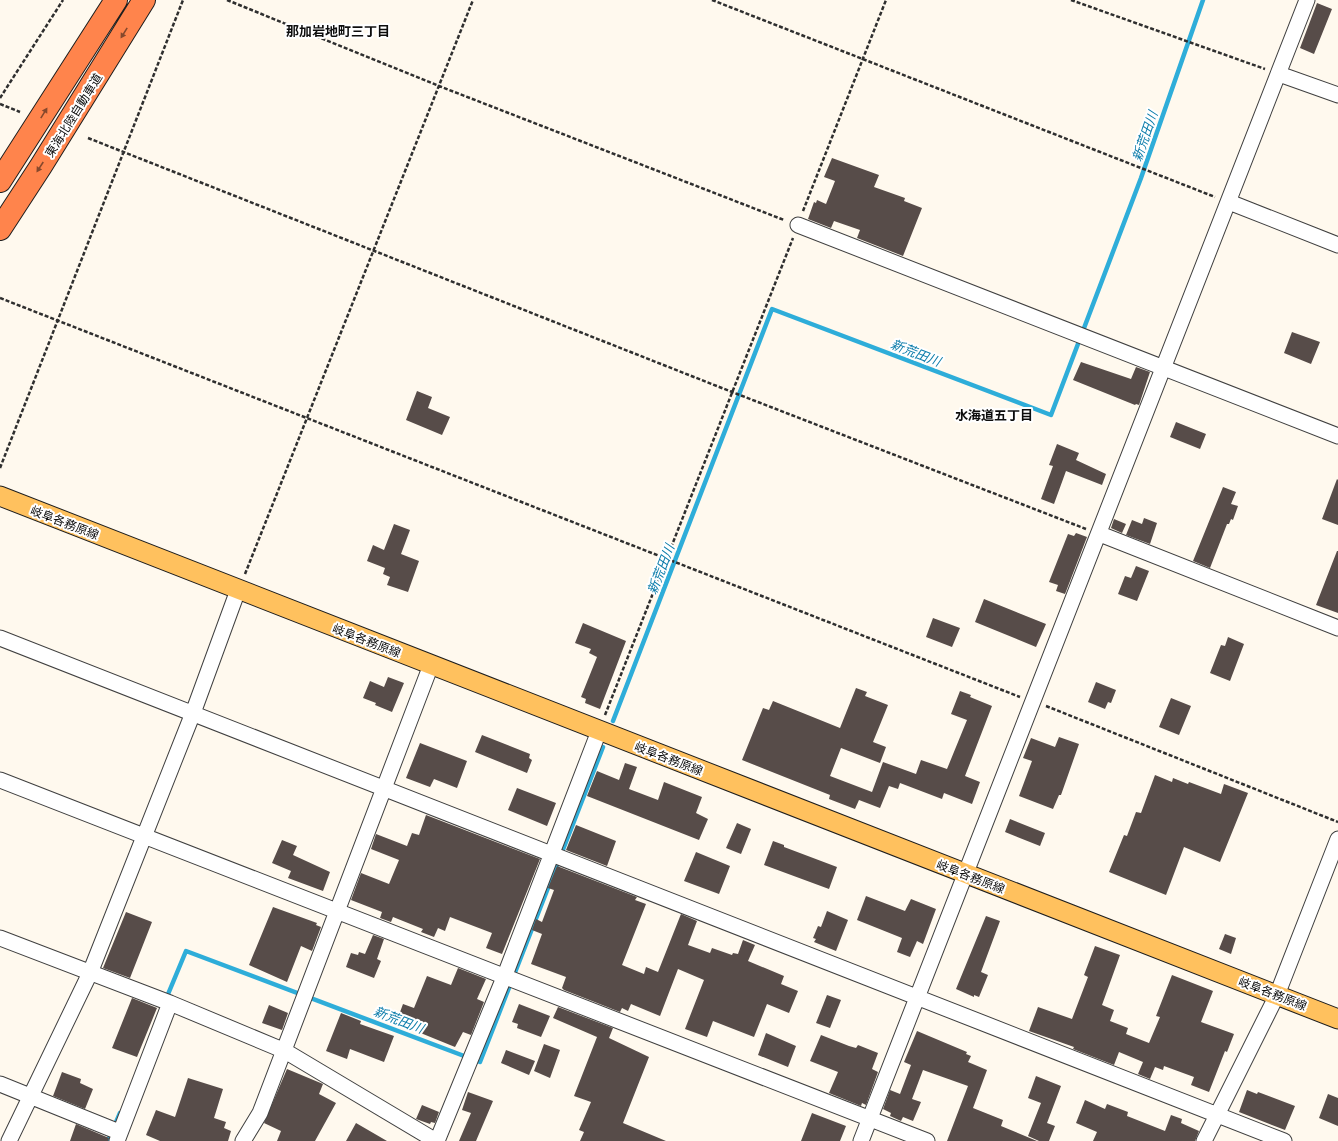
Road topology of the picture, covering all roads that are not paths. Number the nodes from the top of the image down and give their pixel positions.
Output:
1 (116, 0) edge
2 (144, 0) edge
3 (1307, 0) edge
4 (1279, 74) junction
5 (1338, 95) edge
6 (0, 181) edge
7 (1229, 202) junction
8 (798, 225) road end
9 (0, 229) edge
10 (1338, 245) edge
11 (1164, 368) junction
12 (1338, 436) edge
13 (0, 496) edge
14 (1100, 534) junction
15 (238, 590) junction
16 (1338, 628) edge
17 (0, 638) edge
18 (431, 665) junction
19 (193, 713) junction
20 (599, 731) junction
21 (0, 780) edge
22 (385, 788) junction
23 (145, 836) junction
24 (1338, 839) edge
25 (552, 854) junction
26 (965, 874) junction
27 (337, 910) junction
28 (0, 938) edge
29 (90, 973) junction
30 (505, 976) junction
31 (1277, 995) junction
32 (918, 996) junction
33 (165, 1001) junction
34 (1338, 1019) edge
35 (285, 1051) junction
36 (0, 1084) edge
37 (30, 1096) junction
38 (1216, 1115) junction
39 (870, 1118) junction
40 (118, 1135) edge
41 (9, 1141) edge
42 (243, 1141) edge
43 (437, 1141) edge
44 (861, 1141) edge
45 (927, 1141) edge
46 (1204, 1141) edge
47 (1284, 1141) edge

6 -> 1 highway
2 -> 9 highway, 東海北陸自動車道
3 - 4 street
4 - 5 street
4 - 7 street
7 - 10 street
7 - 11 street
8 - 11 street
11 - 12 street
11 - 14 street
13 - 15 main road, 岐阜各務原線
14 - 16 street
14 - 26 street
15 - 18 main road, 岐阜各務原線
15 - 19 street
17 - 19 street
18 - 20 main road, 岐阜各務原線
18 - 22 street
19 - 22 street
19 - 23 street
20 - 25 street
20 - 26 main road, 岐阜各務原線
21 - 23 street
22 - 25 street
22 - 27 street
23 - 27 street
23 - 29 street
24 - 31 street
25 - 30 street
25 - 32 street
26 - 31 main road, 岐阜各務原線
26 - 32 street
27 - 30 street
27 - 35 street
28 - 29 street
29 - 33 street
29 - 37 street
30 - 39 street
30 - 43 street
31 - 34 main road, 岐阜各務原線
31 - 38 street
32 - 38 street
32 - 39 street
33 - 35 street
33 - 40 street
35 - 42 street
35 - 43 street
36 - 37 street
37 - 40 street
37 - 41 street
38 - 46 street
38 - 47 street
39 - 44 street
39 - 45 street

